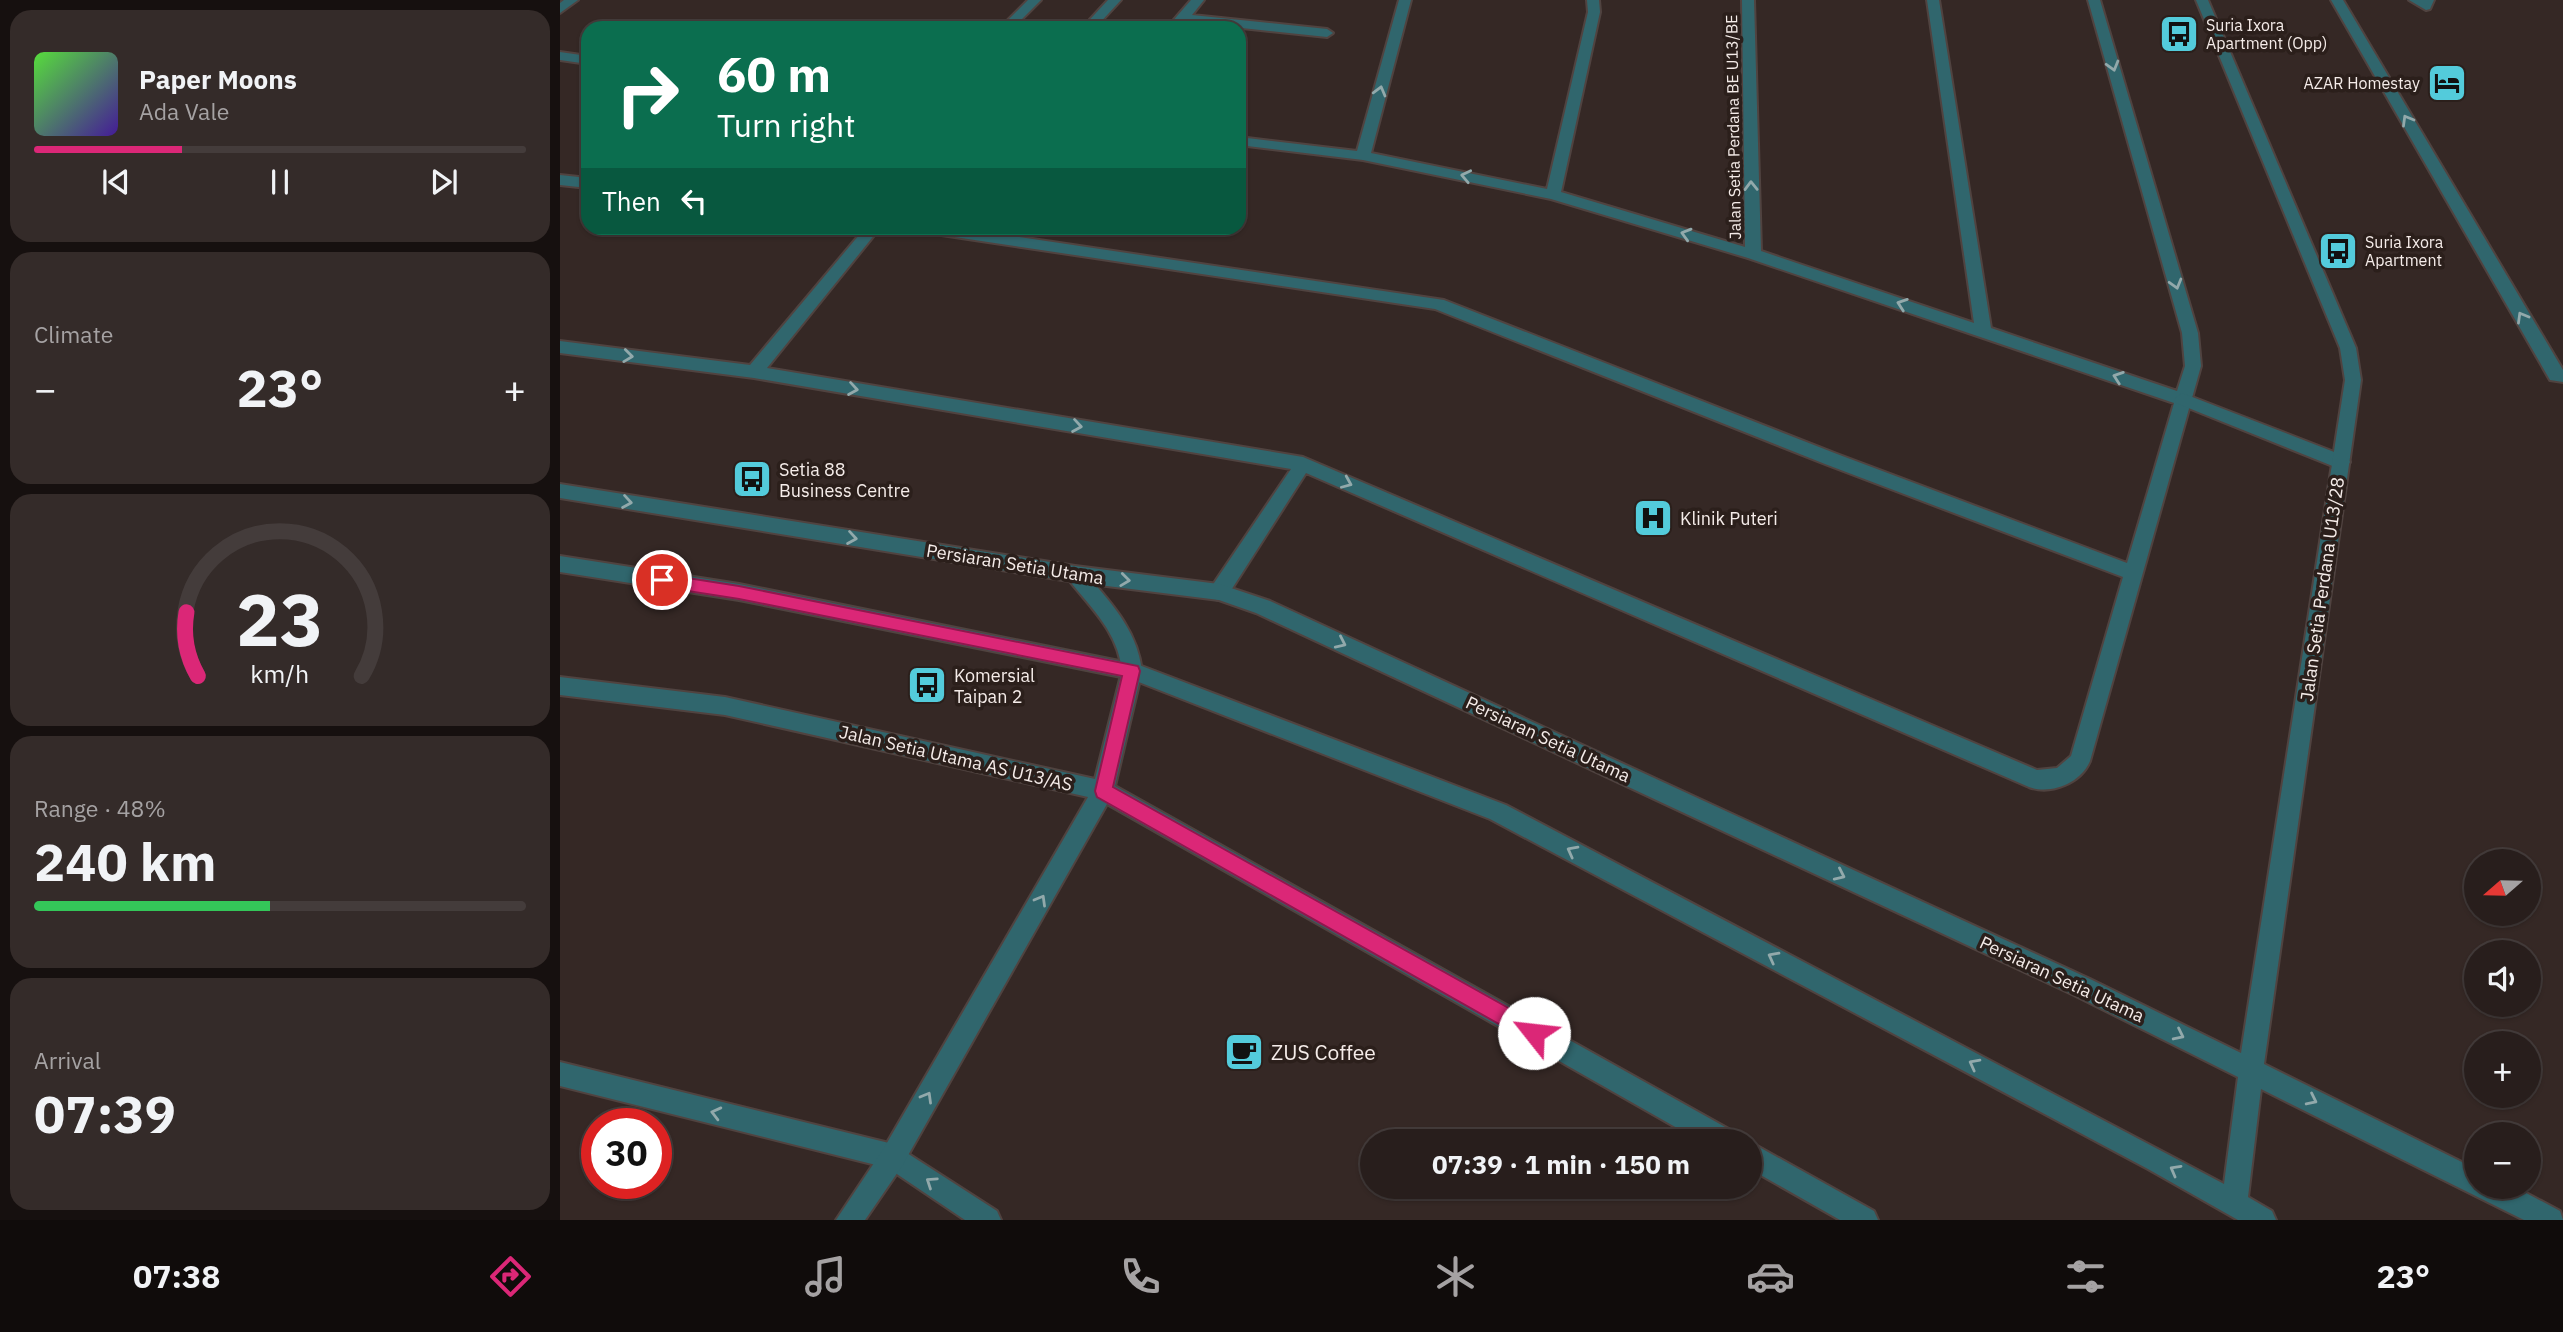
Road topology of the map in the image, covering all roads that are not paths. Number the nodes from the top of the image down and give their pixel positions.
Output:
1 (572, 0) edge
2 (1035, 0) edge
3 (1115, 0) edge
4 (1198, 0) edge
5 (1405, 0) edge
6 (1593, 0) edge
7 (1748, 0) edge
8 (1933, 0) edge
9 (2094, 0) edge
10 (2202, 0) edge
11 (2337, 0) edge
12 (2415, 0) edge
13 (2428, 0) edge
14 (560, 9) edge
15 (1013, 21) edge
16 (1095, 21) edge
17 (1181, 21) edge
18 (1246, 28) edge
19 (1327, 33) dead end
20 (560, 56) edge
21 (581, 59) edge
22 (1246, 142) edge
23 (1363, 156) junction
24 (560, 180) edge
25 (581, 182) edge
26 (1553, 195) junction
27 (867, 235) edge
28 (975, 235) edge
29 (1753, 254) junction
30 (1983, 331) junction
31 (560, 347) edge
32 (754, 373) junction
33 (2560, 376) edge
34 (2182, 399) junction
35 (2341, 462) junction
36 (1303, 464) junction
37 (560, 491) edge
38 (560, 564) edge
39 (2134, 573) junction
40 (1074, 574) junction
41 (1219, 592) junction
42 (1132, 671) junction
43 (560, 686) edge
44 (1103, 791) junction
45 (2251, 1070) junction
46 (560, 1074) edge
47 (1704, 1129) edge
48 (893, 1157) junction
49 (1762, 1162) edge
50 (2464, 1176) edge
51 (2510, 1199) edge
52 (2234, 1204) junction
53 (1856, 1218) edge
54 (849, 1220) edge
55 (988, 1220) edge
56 (2263, 1220) edge
57 (2551, 1220) edge

1 - 14 street
2 - 15 street
3 - 16 street
4 - 17 street
23 -> 5 street
6 - 26 street
29 -> 7 street, Jalan Setia Perdana BE U13/BE
8 - 30 street
9 -> 34 street
10 - 35 street, Jalan Setia Perdana U13/28
33 -> 11 street
12 - 13 street
18 - 19 street
20 - 21 street
22 - 23 street
26 -> 23 street
24 - 25 street
29 -> 26 street
27 - 32 street
28 - 39 lane
30 -> 29 street
34 -> 30 street
31 -> 32 street
32 -> 36 street
34 - 35 street
34 - 39 street
35 - 45 street, Jalan Setia Perdana U13/28
36 -> 39 street
36 - 41 street
37 -> 40 street, Persiaran Setia Utama
38 - 42 street
40 -> 41 street, Persiaran Setia Utama
40 - 42 street
41 -> 45 street, Persiaran Setia Utama
42 - 44 street
52 -> 42 street
43 - 44 street, Jalan Setia Utama AS U13/AS
44 - 47 street, Jalan Setia Utama AS U13/AS
48 -> 44 street
45 -> 50 street, Persiaran Setia Utama
45 - 52 street, Jalan Setia Perdana U13/28
48 -> 46 street
48 - 54 street
55 -> 48 street
49 - 53 street
51 - 57 street
52 - 56 street

